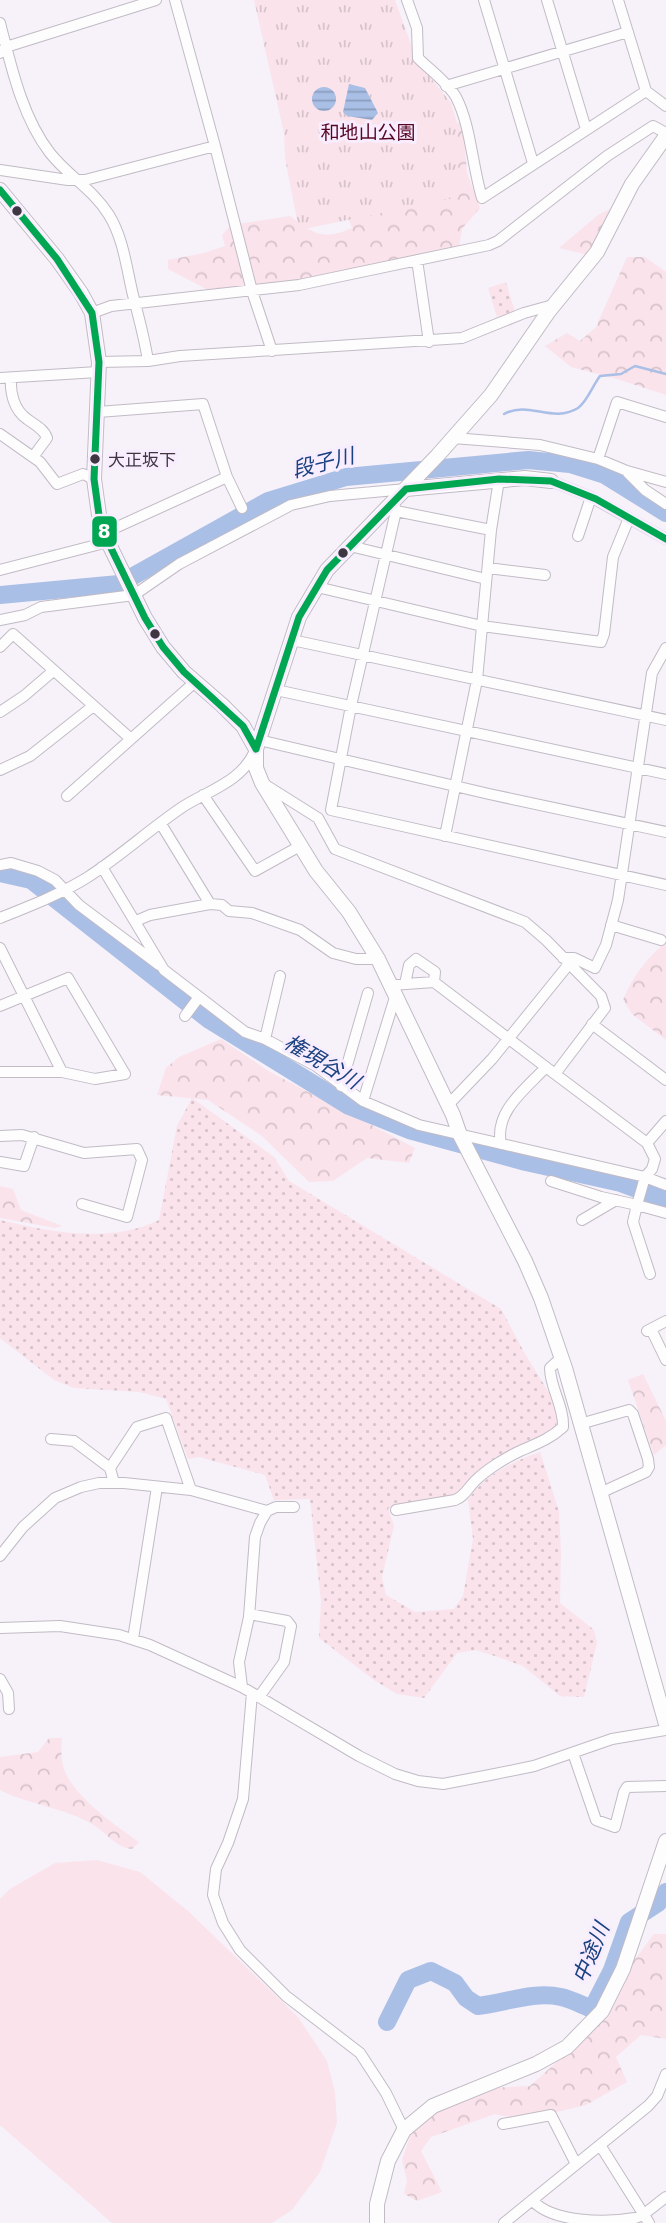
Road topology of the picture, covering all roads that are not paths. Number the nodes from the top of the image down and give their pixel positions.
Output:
1 (156, 0) edge
2 (175, 0) edge
3 (407, 0) edge
4 (484, 0) edge
5 (547, 0) edge
6 (618, 0) edge
7 (0, 23) edge
8 (628, 32) junction
9 (3, 50) edge
10 (563, 51) junction
11 (504, 68) junction
12 (446, 86) junction
13 (646, 91) junction
14 (666, 106) edge
15 (586, 129) junction
16 (666, 135) edge
17 (215, 146) junction
18 (533, 163) junction
19 (0, 170) edge
20 (80, 180) junction
21 (0, 190) edge
22 (417, 260) junction
23 (252, 291) junction
24 (135, 303) junction
25 (553, 305) junction
26 (92, 313) junction
27 (429, 342) junction
28 (272, 351) junction
29 (148, 360) junction
30 (99, 367) junction
31 (6, 378) edge
32 (98, 412) junction
33 (666, 417) edge
34 (0, 434) edge
35 (453, 438) junction
36 (33, 457) junction
37 (598, 459) junction
38 (627, 471) junction
39 (227, 477) junction
40 (94, 479) junction
41 (499, 480) junction
42 (551, 481) joint
43 (666, 482) edge
44 (410, 485) junction
45 (591, 497) junction
46 (666, 504) edge
47 (394, 506) junction
48 (242, 508) dead end
49 (629, 518) junction
50 (491, 530) junction
51 (578, 536) dead end
52 (106, 538) junction
53 (666, 539) edge
54 (350, 546) junction
55 (385, 555) junction
56 (0, 570) edge
57 (487, 573) junction
58 (545, 575) dead end
59 (317, 587) junction
60 (133, 592) junction
61 (376, 602) junction
62 (0, 620) edge
63 (482, 626) junction
64 (292, 640) junction
65 (0, 647) edge
66 (666, 648) edge
67 (364, 653) junction
68 (52, 672) junction
69 (477, 680) junction
70 (194, 682) junction
71 (276, 690) junction
72 (351, 706) junction
73 (92, 707) junction
74 (0, 712) edge
75 (646, 715) junction
76 (666, 720) edge
77 (467, 732) junction
78 (131, 739) junction
79 (257, 745) junction
80 (342, 759) junction
81 (638, 768) junction
82 (0, 770) edge
83 (666, 774) edge
84 (262, 783) junction
85 (456, 786) junction
86 (203, 795) junction
87 (67, 796) dead end
88 (161, 824) junction
89 (629, 824) junction
90 (666, 832) edge
91 (446, 836) junction
92 (300, 846) junction
93 (0, 865) edge
94 (102, 867) junction
95 (621, 875) junction
96 (666, 885) edge
97 (64, 891) junction
98 (210, 904) junction
99 (0, 918) edge
100 (136, 921) junction
101 (611, 925) junction
102 (661, 940) dead end
103 (0, 948) edge
104 (378, 959) junction
105 (566, 961) junction
106 (164, 970) junction
107 (280, 976) dead end
108 (434, 982) junction
109 (398, 988) junction
110 (368, 993) dead end
111 (199, 997) junction
112 (24, 998) junction
113 (0, 1006) edge
114 (185, 1016) dead end
115 (592, 1024) junction
116 (265, 1039) junction
117 (509, 1039) junction
118 (550, 1071) junction
119 (0, 1072) edge
120 (62, 1072) junction
121 (666, 1080) edge
122 (341, 1086) junction
123 (363, 1101) junction
124 (448, 1105) junction
125 (666, 1121) edge
126 (460, 1135) junction
127 (0, 1136) edge
128 (34, 1137) junction
129 (647, 1143) junction
130 (501, 1144) junction
131 (0, 1162) edge
132 (645, 1177) junction
133 (551, 1181) dead end
134 (666, 1185) edge
135 (616, 1200) junction
136 (638, 1202) junction
137 (82, 1204) dead end
138 (666, 1213) edge
139 (582, 1220) dead end
140 (650, 1274) dead end
141 (666, 1321) edge
142 (562, 1357) junction
143 (666, 1360) edge
144 (580, 1424) junction
145 (51, 1439) dead end
146 (110, 1468) junction
147 (114, 1483) junction
148 (157, 1487) junction
149 (191, 1490) junction
150 (600, 1493) junction
151 (294, 1507) dead end
152 (396, 1510) dead end
153 (267, 1511) junction
154 (0, 1556) edge
155 (249, 1614) junction
156 (0, 1628) edge
157 (133, 1639) junction
158 (0, 1679) edge
159 (242, 1687) junction
160 (256, 1695) junction
161 (664, 1702) edge
162 (9, 1709) dead end
163 (666, 1724) edge
164 (666, 1730) edge
165 (573, 1753) junction
166 (666, 1786) edge
167 (666, 1841) edge
168 (666, 2074) edge
169 (662, 2098) edge
170 (503, 2124) dead end
171 (402, 2126) junction
172 (600, 2145) junction
173 (576, 2164) junction
174 (666, 2197) edge
175 (532, 2200) junction
176 (646, 2219) edge
177 (377, 2223) edge
178 (504, 2223) edge

1 - 9 street
2 - 17 street
3 - 12 street
4 - 11 street
5 - 10 street
6 - 8 street
7 - 9 street
8 - 10 street
8 - 13 street
9 - 20 street
10 - 11 street
10 - 15 street
11 - 12 street
11 - 18 street
12 - 18 street
13 - 14 street
13 - 15 street
15 - 18 street
16 - 22 street
16 - 25 street
17 - 20 street
17 - 23 street
19 - 20 street
20 - 24 street
21 - 26 street
22 - 23 street
22 - 27 street
23 - 24 street
23 - 28 street
24 - 26 street
24 - 29 street
25 - 27 street
25 - 35 street
26 - 30 street
27 - 28 street
28 - 29 street
29 - 30 street
30 - 31 street
30 - 32 street
31 - 36 street
32 - 39 street
32 - 40 street
33 - 37 street
34 - 36 street
35 - 37 street
35 - 44 street
36 - 40 street
37 - 38 street
38 - 43 street
38 - 46 street
39 - 48 street
39 - 52 street
40 - 52 street
41 - 42 street
41 - 44 street
41 - 50 street
42 - 45 street
44 - 47 street
44 - 60 street
45 - 49 street
45 - 51 street
47 - 50 street
47 - 54 street
47 - 55 street
49 - 53 street
49 - 63 street
50 - 57 street
52 - 56 street
52 - 60 street
54 - 55 street
54 - 59 street
55 - 57 street
55 - 61 street
57 - 58 street
57 - 63 street
59 - 61 street
59 - 64 street
60 - 62 street
60 - 70 street
61 - 63 street
61 - 67 street
63 - 69 street
64 - 67 street
64 - 71 street
65 - 68 street
66 - 75 street
67 - 69 street
67 - 72 street
68 - 73 street
68 - 74 street
69 - 75 street
69 - 77 street
70 - 78 street
70 - 79 street
71 - 72 street
71 - 79 street
72 - 77 street
72 - 80 street
73 - 78 street
73 - 82 street
75 - 76 street
75 - 81 street
77 - 81 street
77 - 85 street
78 - 87 street
79 - 80 street
79 - 84 street
79 - 86 street
80 - 85 street
80 - 91 street
81 - 83 street
81 - 89 street
84 - 92 street
84 - 105 street
85 - 89 street
85 - 91 street
86 - 88 street
86 - 92 street
88 - 94 street
88 - 98 street
89 - 90 street
89 - 95 street
91 - 95 street
92 - 104 street
93 - 97 street
94 - 97 street
94 - 100 street
95 - 96 street
95 - 101 street
97 - 99 street
97 - 106 street
98 - 100 street
98 - 104 street
100 - 106 street
101 - 102 street
101 - 105 street
103 - 112 street
104 - 109 street
105 - 115 street
105 - 117 street
106 - 111 street
107 - 116 street
108 - 109 street
108 - 109 street
108 - 117 street
109 - 123 street
109 - 124 street
110 - 122 street
111 - 114 street
111 - 116 street
112 - 113 street
112 - 120 street
112 - 120 street
115 - 118 street
115 - 121 street
116 - 122 street
117 - 118 street
117 - 124 street
118 - 129 street
118 - 130 street
119 - 120 street
122 - 123 street
123 - 126 street
124 - 126 street
125 - 129 street
126 - 130 street
126 - 142 street
127 - 128 street
128 - 131 street
128 - 137 street
129 - 132 street
130 - 132 street
132 - 134 street
132 - 136 street
133 - 135 street
135 - 136 street
135 - 139 street
136 - 138 street
136 - 140 street
141 - 143 street
142 - 144 street
142 - 152 street
144 - 150 street
144 - 150 street
145 - 146 street
146 - 147 street
146 - 149 street
147 - 148 street
147 - 154 street
148 - 149 street
148 - 157 street
149 - 153 street
150 - 161 street
151 - 153 street
153 - 155 street
155 - 159 street
155 - 160 street
156 - 157 street
157 - 159 street
158 - 162 street
159 - 160 street
160 - 165 street
160 - 171 street
161 - 163 street
164 - 165 street
165 - 166 street
167 - 171 street
168 - 169 street
169 - 172 street
170 - 173 street
171 - 177 street
172 - 173 street
172 - 176 street
173 - 175 street
174 - 176 street
175 - 176 street
175 - 178 street

